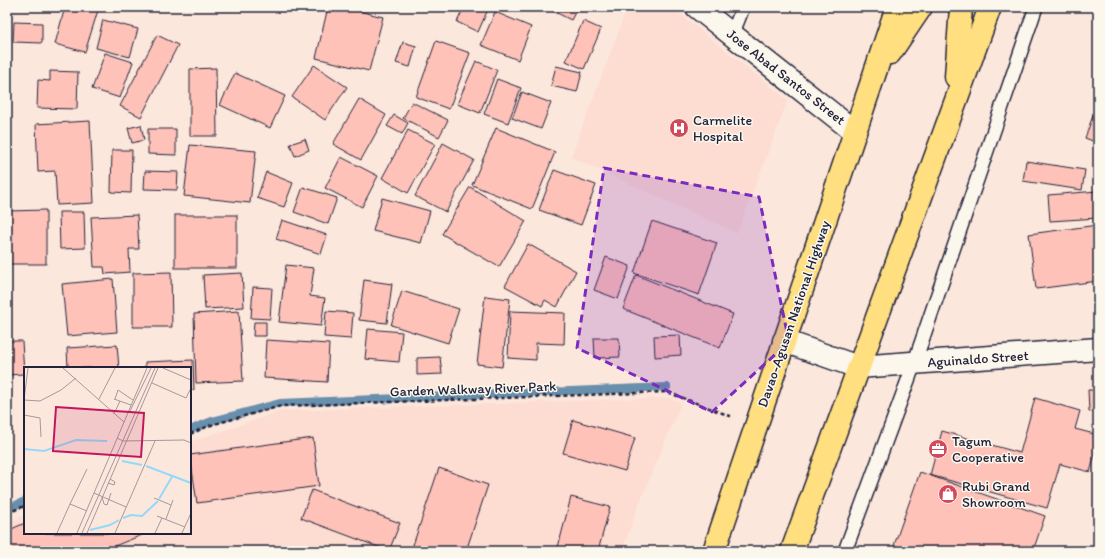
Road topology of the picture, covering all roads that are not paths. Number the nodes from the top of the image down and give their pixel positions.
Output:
1 (697, 7) edge
2 (743, 7) edge
3 (897, 7) edge
4 (921, 7) edge
5 (961, 7) edge
6 (990, 7) edge
7 (1036, 7) edge
8 (732, 35) junction
9 (874, 77) junction
10 (954, 104) junction
11 (855, 132) junction
12 (784, 341) junction
13 (1098, 349) edge
14 (914, 364) junction
15 (858, 368) junction
16 (714, 551) edge
17 (792, 551) edge
18 (845, 551) edge

1 - 8 street, Jose Abad Santos Street
2 - 8 lane
3 - 9 highway, Davao-Agusan National Highway
4 - 9 highway, Davao-Agusan National Highway
5 - 10 highway
6 - 10 highway
7 - 14 lane
8 - 11 street, Jose Abad Santos Street
9 - 11 highway, Davao-Agusan National Highway
10 - 15 highway
11 - 12 highway, Davao-Agusan National Highway
12 - 15 street
12 - 16 highway, Davao-Agusan National Highway
13 - 14 street, Aguinaldo Street
14 - 15 street, Aguinaldo Street
14 - 18 lane
15 - 17 highway

